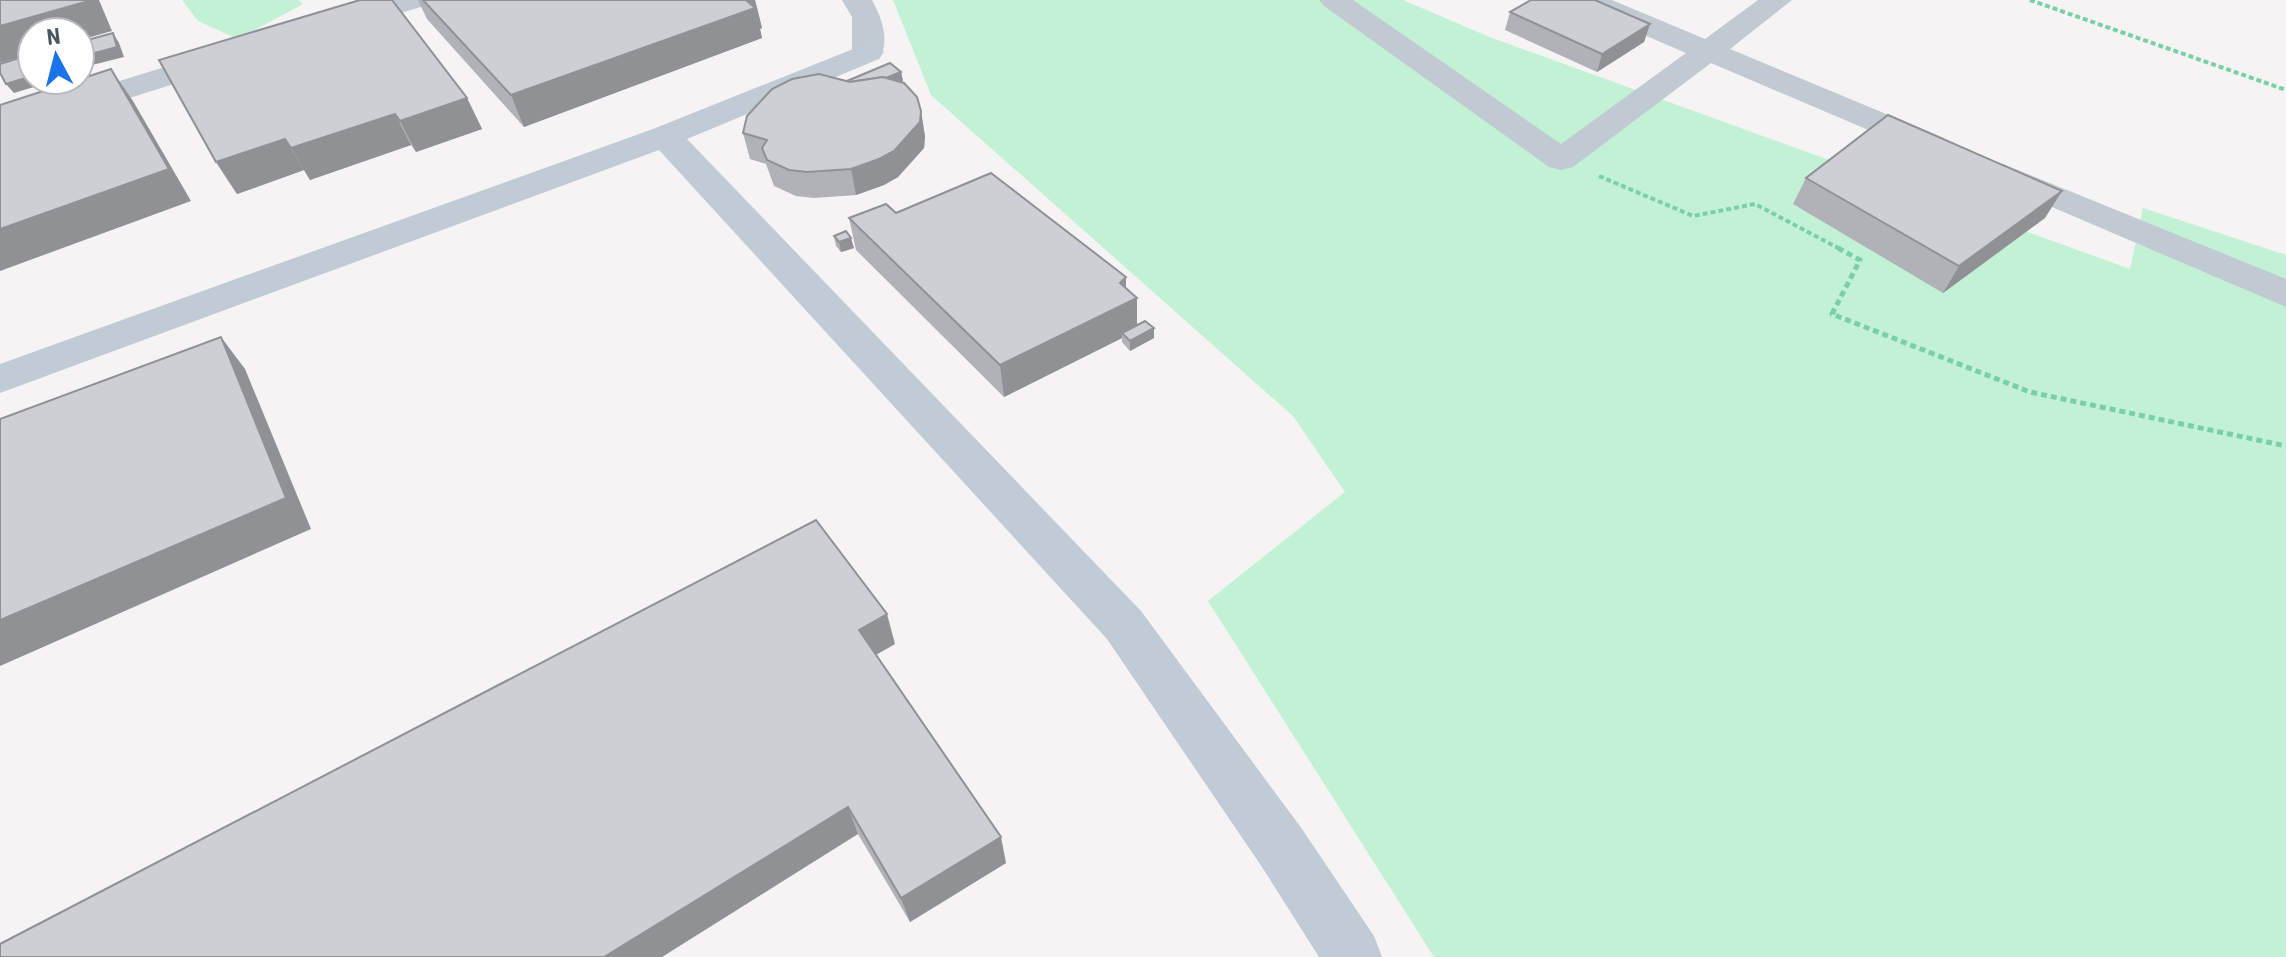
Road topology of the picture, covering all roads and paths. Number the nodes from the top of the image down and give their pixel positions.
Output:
1 (414, 0) edge
2 (857, 0) edge
3 (1334, 0) edge
4 (1587, 0) edge
5 (1777, 0) edge
6 (2030, 0) edge
7 (307, 33) edge
8 (1707, 50) junction
9 (246, 51) edge
10 (2286, 90) edge
11 (0, 129) edge
12 (665, 136) junction
13 (1561, 160) junction
14 (2286, 294) edge
15 (0, 379) edge
16 (2286, 446) edge
17 (1353, 957) edge

1 - 7 street
2 - 12 street
3 - 13 street
4 - 8 street
5 - 8 street
6 - 10 path
8 - 13 street
8 - 14 street
9 - 11 street
12 - 15 street
12 - 17 street
13 - 16 path

